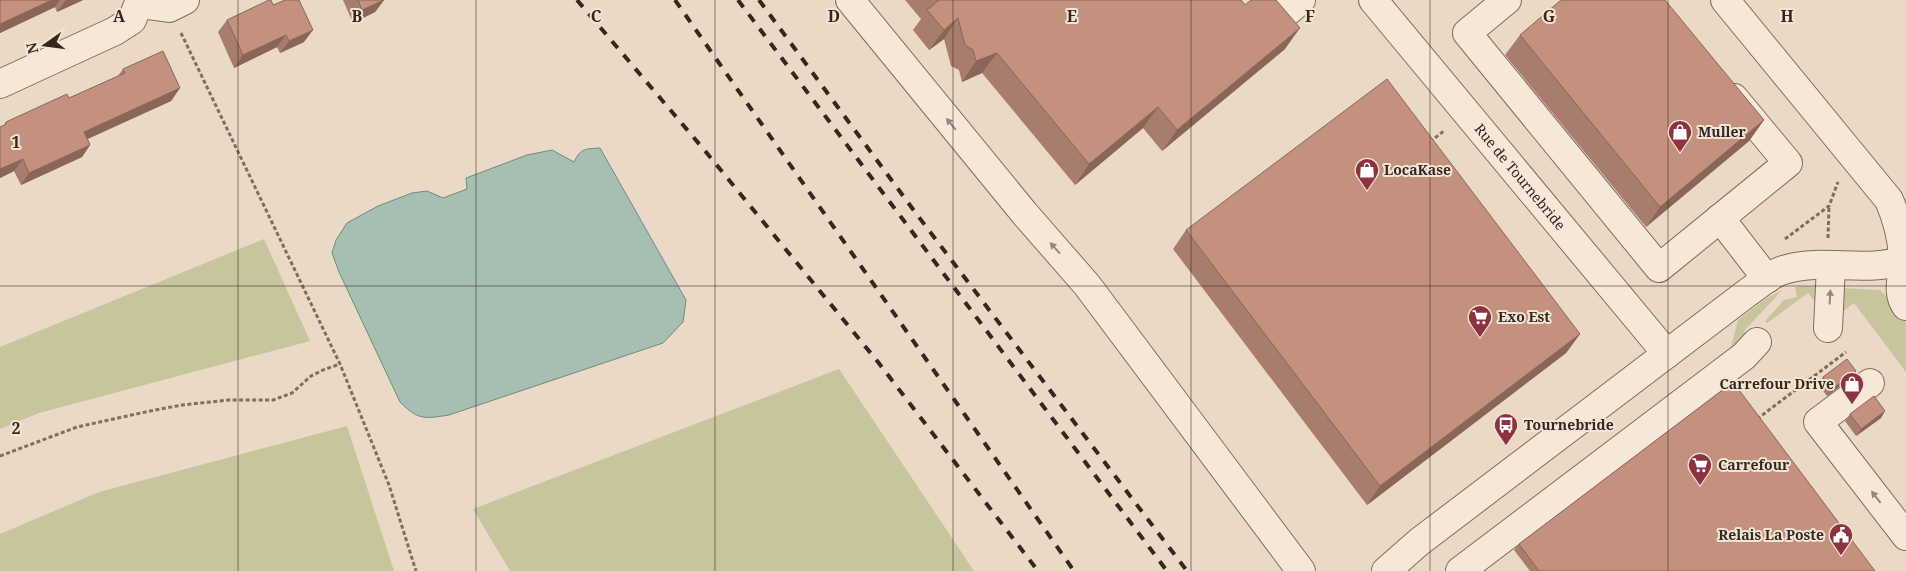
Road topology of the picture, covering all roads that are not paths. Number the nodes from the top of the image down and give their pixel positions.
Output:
1 (850, 0) edge
2 (1278, 0) edge
3 (1301, 0) edge
4 (1373, 0) edge
5 (1507, 0) edge
6 (1725, 0) edge
7 (140, 2) edge
8 (177, 4) edge
9 (1721, 81) edge
10 (0, 84) edge
11 (1720, 218) junction
12 (1905, 260) edge
13 (1831, 266) junction
14 (1767, 280) junction
15 (1906, 306) edge
16 (1828, 328) dead end
17 (1757, 342) dead end
18 (1666, 354) junction
19 (1870, 383) dead end
20 (1903, 529) edge
21 (1906, 558) edge
22 (1301, 571) edge
23 (1386, 571) edge
24 (1460, 571) edge

22 -> 1 street
2 - 3 street
4 - 18 street, Rue de Tournebride
5 - 11 street
6 - 12 street
7 - 8 street
7 - 10 street
9 - 11 street
11 - 14 street
12 - 13 street
12 - 15 street
13 - 14 street
16 -> 13 street
14 - 18 street
17 - 24 street
18 - 23 street
20 -> 19 street
20 - 21 street

